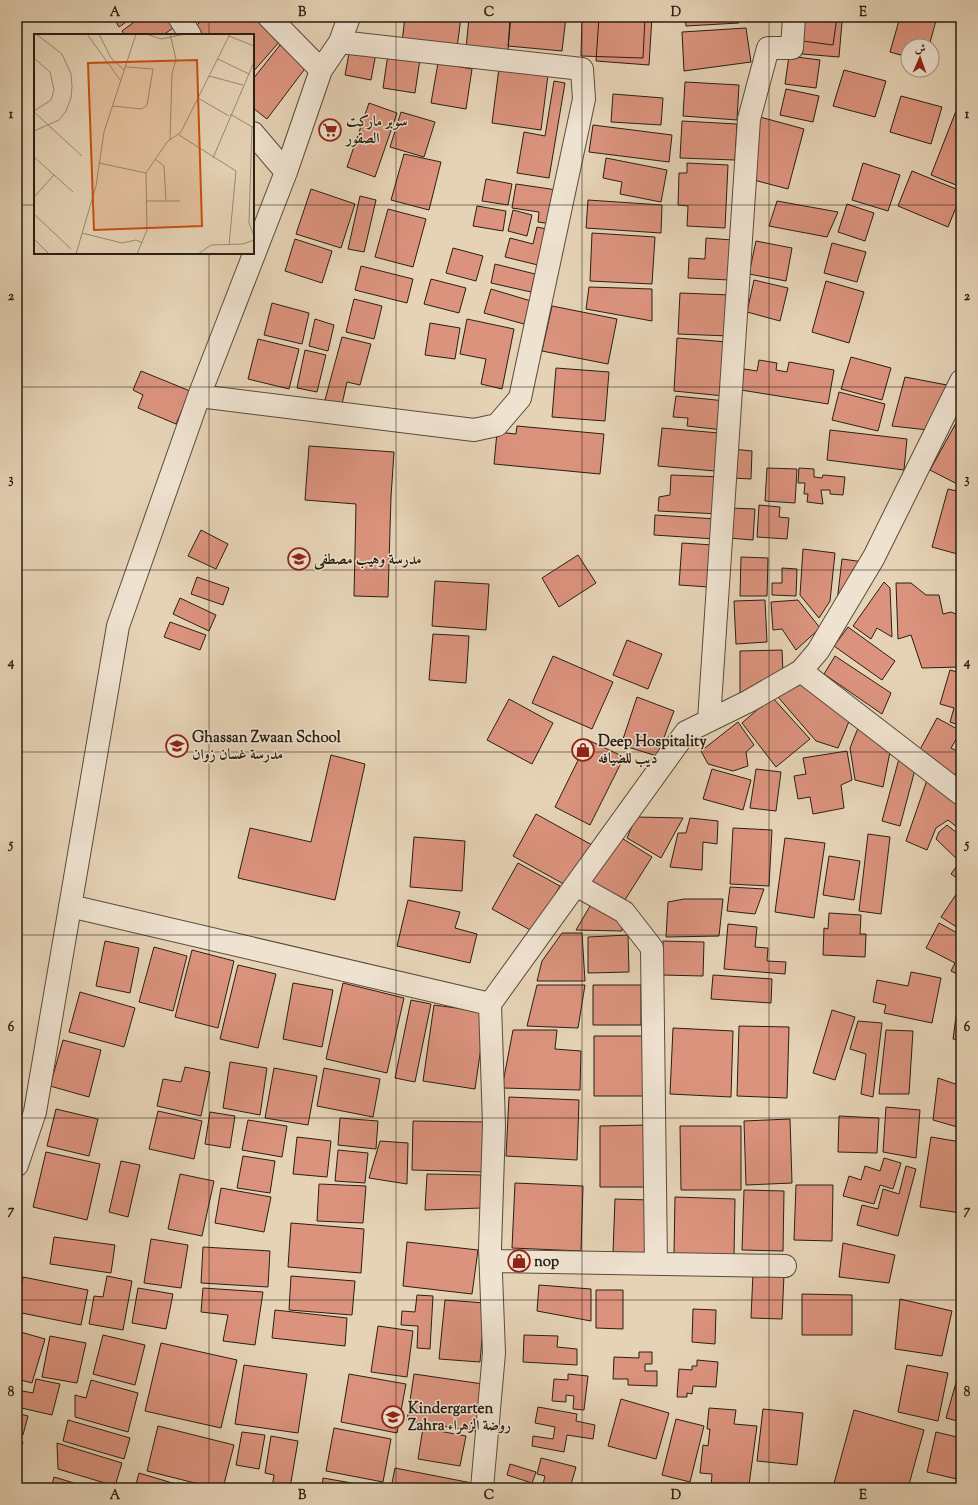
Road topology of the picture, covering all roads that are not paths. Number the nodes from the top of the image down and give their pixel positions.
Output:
1 (179, 17) edge
2 (268, 17) edge
3 (349, 17) edge
4 (794, 17) edge
5 (189, 34) edge
6 (340, 42) junction
7 (321, 70) junction
8 (254, 134) edge
9 (286, 172) junction
10 (254, 253) edge
11 (254, 254) edge
12 (961, 380) edge
13 (198, 396) junction
14 (801, 671) junction
15 (709, 720) junction
16 (961, 794) edge
17 (576, 885) junction
18 (70, 906) junction
19 (490, 1004) junction
20 (17, 1165) edge
21 (490, 1261) junction
22 (656, 1264) junction
23 (785, 1266) dead end
24 (482, 1488) edge

1 - 5 street
2 - 7 street
3 - 6 street
4 - 15 street
6 - 7 street
6 - 13 street
7 - 9 street
8 - 9 street
9 - 10 street
11 - 13 street
12 - 14 street
13 - 18 street
14 - 15 street
14 - 16 street
15 - 17 street
17 - 19 street
17 - 22 street
18 - 19 street
18 - 20 street
19 - 21 street
21 - 22 street
21 - 24 street
22 - 23 street

